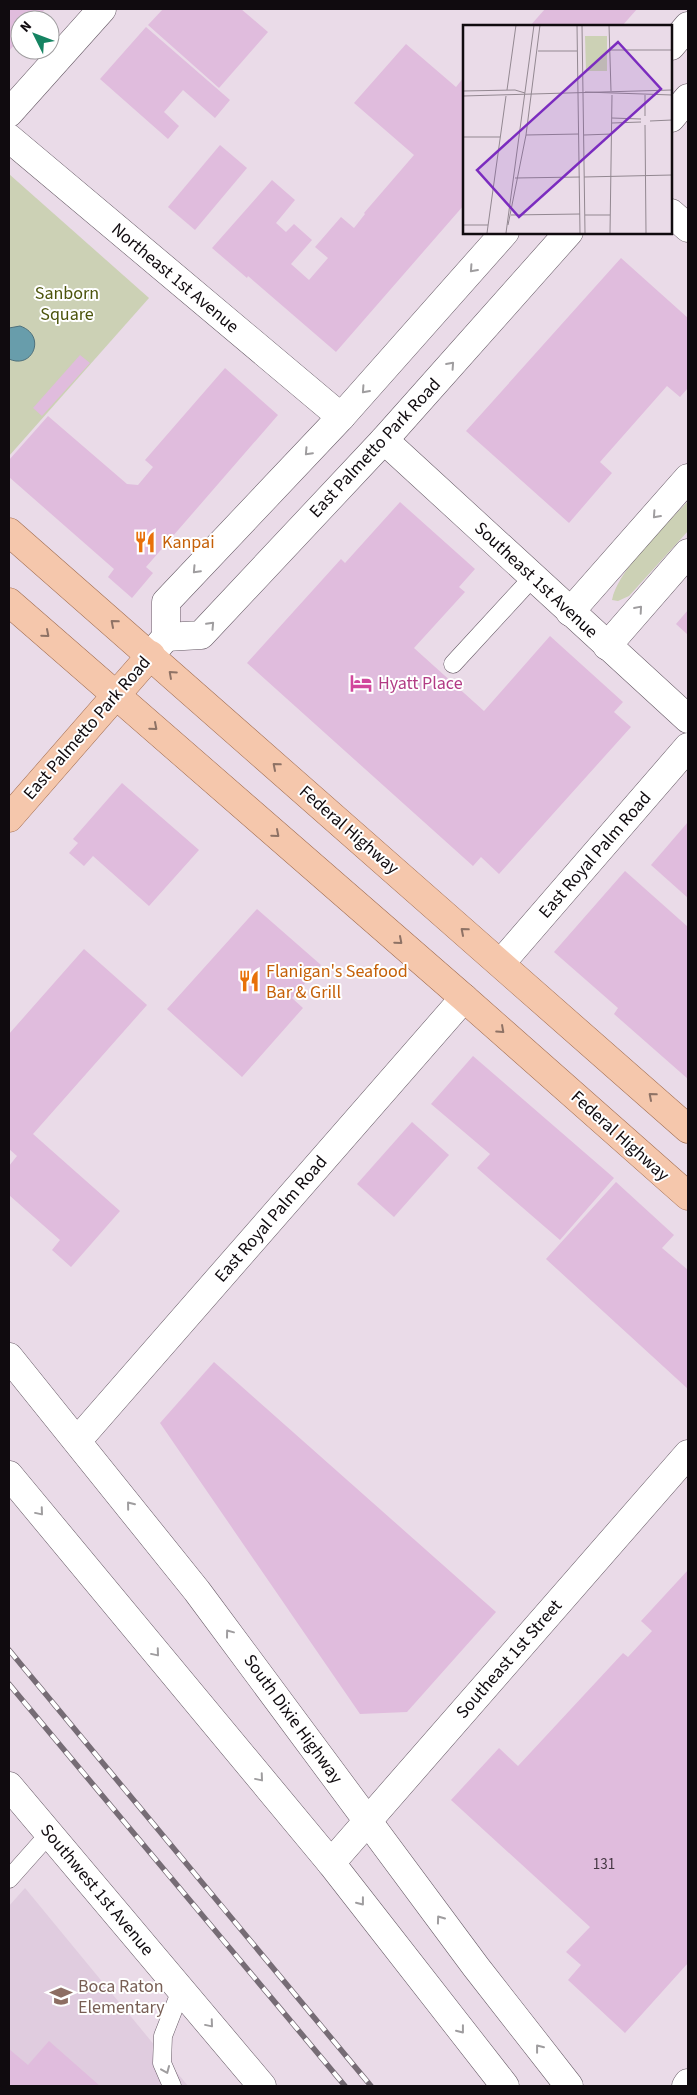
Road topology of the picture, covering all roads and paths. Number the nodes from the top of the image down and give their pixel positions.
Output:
1 (102, 9) edge
2 (688, 26) edge
3 (672, 45) edge
4 (688, 98) edge
5 (9, 113) edge
6 (672, 117) edge
7 (9, 138) edge
8 (672, 214) edge
9 (688, 228) edge
10 (503, 234) edge
11 (567, 234) edge
12 (342, 417) junction
13 (384, 440) junction
14 (688, 478) edge
15 (9, 532) edge
16 (688, 553) edge
17 (533, 578) junction
18 (9, 602) edge
19 (570, 612) junction
20 (159, 646) junction
21 (607, 646) junction
22 (453, 664) dead end
23 (117, 695) junction
24 (688, 719) edge
25 (688, 747) edge
26 (9, 818) edge
27 (501, 963) junction
28 (464, 998) junction
29 (688, 1129) edge
30 (688, 1196) edge
31 (9, 1357) edge
32 (78, 1440) junction
33 (688, 1454) edge
34 (9, 1475) edge
35 (9, 1786) edge
36 (368, 1820) junction
37 (49, 1834) junction
38 (331, 1863) junction
39 (9, 1879) edge
40 (181, 1990) junction
41 (172, 2086) edge
42 (262, 2086) edge
43 (505, 2086) edge
44 (569, 2086) edge

1 - 5 street
2 - 3 street
4 - 6 street
7 - 12 street, Northeast 1st Avenue
8 - 9 street
10 -> 12 street
13 -> 11 street, East Palmetto Park Road
12 -> 20 street
13 - 17 street, Southeast 1st Avenue
20 -> 13 street, East Palmetto Park Road
14 -> 19 street
20 -> 15 main road, Federal Highway
21 -> 16 street
17 - 19 street, Southeast 1st Avenue
17 - 22 lane
18 -> 23 main road, Federal Highway
19 - 21 street, Southeast 1st Avenue
20 - 23 main road, East Palmetto Park Road
27 -> 20 main road, Federal Highway
21 - 24 street, Southeast 1st Avenue
23 - 26 main road, East Palmetto Park Road
23 -> 28 main road, Federal Highway
25 - 27 street, East Royal Palm Road
29 -> 27 main road, Federal Highway
28 -> 30 main road, Federal Highway
28 - 32 street, East Royal Palm Road
31 - 32 street, South Dixie Highway
36 -> 32 street, South Dixie Highway
33 - 36 street, Southeast 1st Street
34 -> 38 street
35 - 37 street, Southwest 1st Avenue
36 - 38 street, Southeast 1st Street
44 -> 36 street, South Dixie Highway
37 - 39 lane
37 - 40 street, Southwest 1st Avenue
38 -> 43 street
40 -> 41 lane
40 -> 42 street, Southwest 1st Avenue

